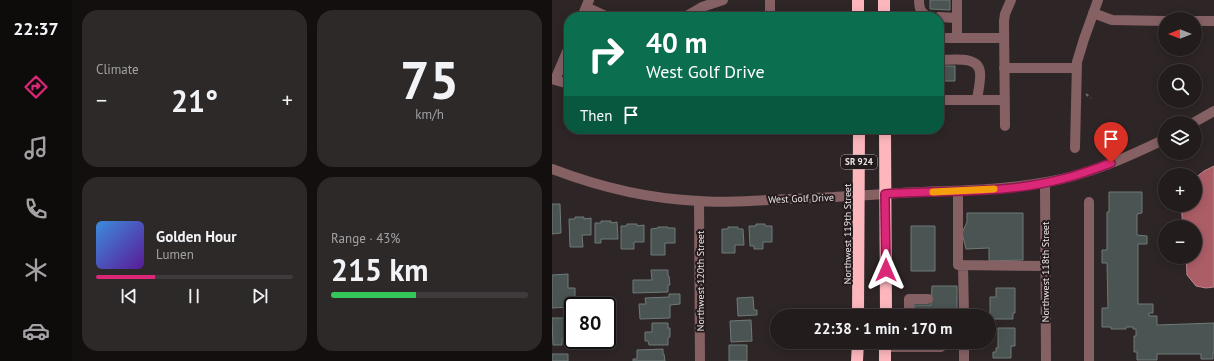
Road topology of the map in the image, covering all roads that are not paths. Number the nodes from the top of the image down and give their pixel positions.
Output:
1 (723, 0) edge
2 (770, 0) edge
3 (858, 0) edge
4 (884, 0) edge
5 (919, 0) edge
6 (957, 0) edge
7 (1011, 0) edge
8 (1098, 0) edge
9 (587, 3) edge
10 (600, 12) edge
11 (694, 12) edge
12 (770, 12) edge
13 (858, 12) edge
14 (884, 12) edge
15 (922, 12) edge
16 (1093, 13) junction
17 (944, 17) edge
18 (957, 18) junction
19 (1158, 21) edge
20 (1202, 21) edge
21 (1214, 21) edge
22 (944, 38) edge
23 (957, 38) junction
24 (1004, 38) junction
25 (564, 57) edge
26 (944, 60) edge
27 (1004, 68) junction
28 (1076, 68) junction
29 (553, 80) edge
30 (564, 83) edge
31 (944, 100) edge
32 (977, 100) junction
33 (1004, 100) junction
34 (1214, 111) edge
35 (1202, 118) edge
36 (1004, 126) dead end
37 (859, 134) edge
38 (885, 134) edge
39 (1158, 142) edge
40 (1076, 148) dead end
41 (552, 169) edge
42 (1045, 183) junction
43 (958, 191) junction
44 (885, 194) junction
45 (859, 196) junction
46 (700, 201) junction
47 (1089, 202) dead end
48 (963, 265) junction
49 (1045, 266) junction
50 (928, 299) dead end
51 (858, 309) edge
52 (886, 309) edge
53 (909, 309) edge
54 (964, 309) edge
55 (858, 349) edge
56 (885, 349) edge
57 (964, 349) edge
58 (700, 361) edge
59 (857, 361) edge
60 (885, 361) edge
61 (964, 361) edge
62 (1046, 361) edge
63 (1089, 361) edge

1 - 11 street
2 - 12 street
3 - 13 highway
4 - 14 highway
5 - 15 street
6 - 18 street
7 - 24 street
8 - 16 street
9 - 10 street
16 - 19 street
16 - 28 street
17 - 18 street
18 - 23 street
20 - 21 street
22 - 23 street
23 - 24 street
24 - 27 street
25 - 29 street
26 - 32 street
27 - 28 street
27 - 33 street
28 - 40 street
29 - 30 street
31 - 32 street
32 - 33 street
33 - 36 street
34 - 35 street
37 - 45 highway, Northwest 119th Street / SR 924
38 - 44 highway, SR 924
39 - 42 street, West Golf Drive
41 - 46 street, West Golf Drive
42 - 43 street, West Golf Drive
42 - 49 street, Northwest 118th Street
43 - 44 street, West Golf Drive
43 - 48 street
44 - 45 street, West Golf Drive
44 - 52 highway, SR 924
45 - 46 street, West Golf Drive
45 - 51 highway, Northwest 119th Street / SR 924
46 - 58 street, Northwest 120th Street
47 - 63 street
48 - 49 street
48 - 54 street
49 - 62 street, Northwest 118th Street
50 - 53 street
55 - 59 highway
56 - 60 highway
57 - 61 street

